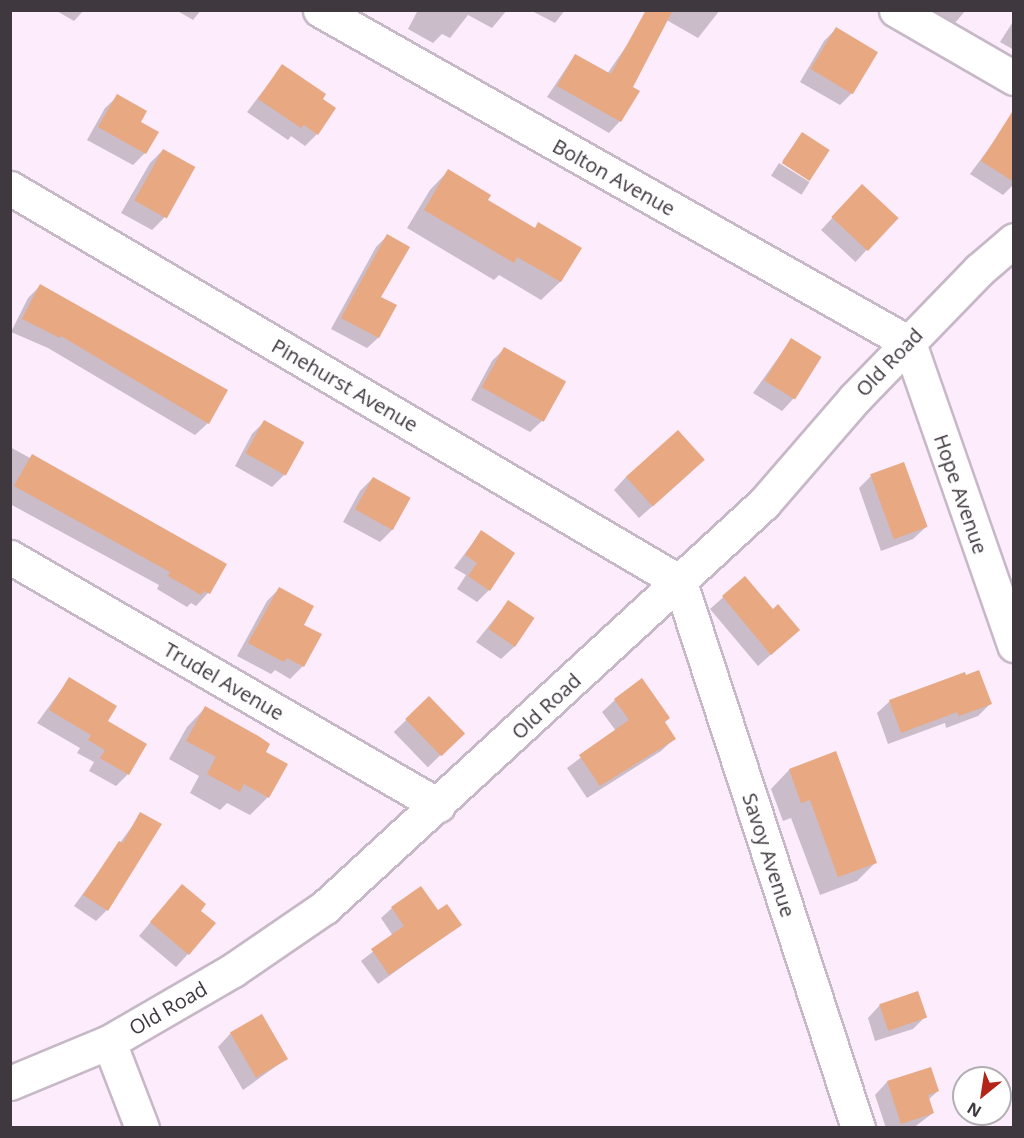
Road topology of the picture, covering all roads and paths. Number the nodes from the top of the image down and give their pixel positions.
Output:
1 (320, 10) edge
2 (896, 10) edge
3 (1014, 78) edge
4 (10, 188) edge
5 (1014, 240) edge
6 (909, 343) junction
7 (10, 557) edge
8 (680, 582) junction
9 (1014, 645) edge
10 (438, 805) junction
11 (109, 1042) junction
12 (10, 1083) edge
13 (142, 1128) edge
14 (858, 1128) edge

1 - 6 street, Bolton Avenue
2 - 3 street
4 - 8 street, Pinehurst Avenue
5 - 6 street, Old Road
6 - 8 street, Old Road
6 - 9 street, Hope Avenue
7 - 10 street, Trudel Avenue
8 - 10 street, Old Road
8 - 14 street, Savoy Avenue
10 - 11 street, Old Road
11 - 12 street, Old Road
11 - 13 street

